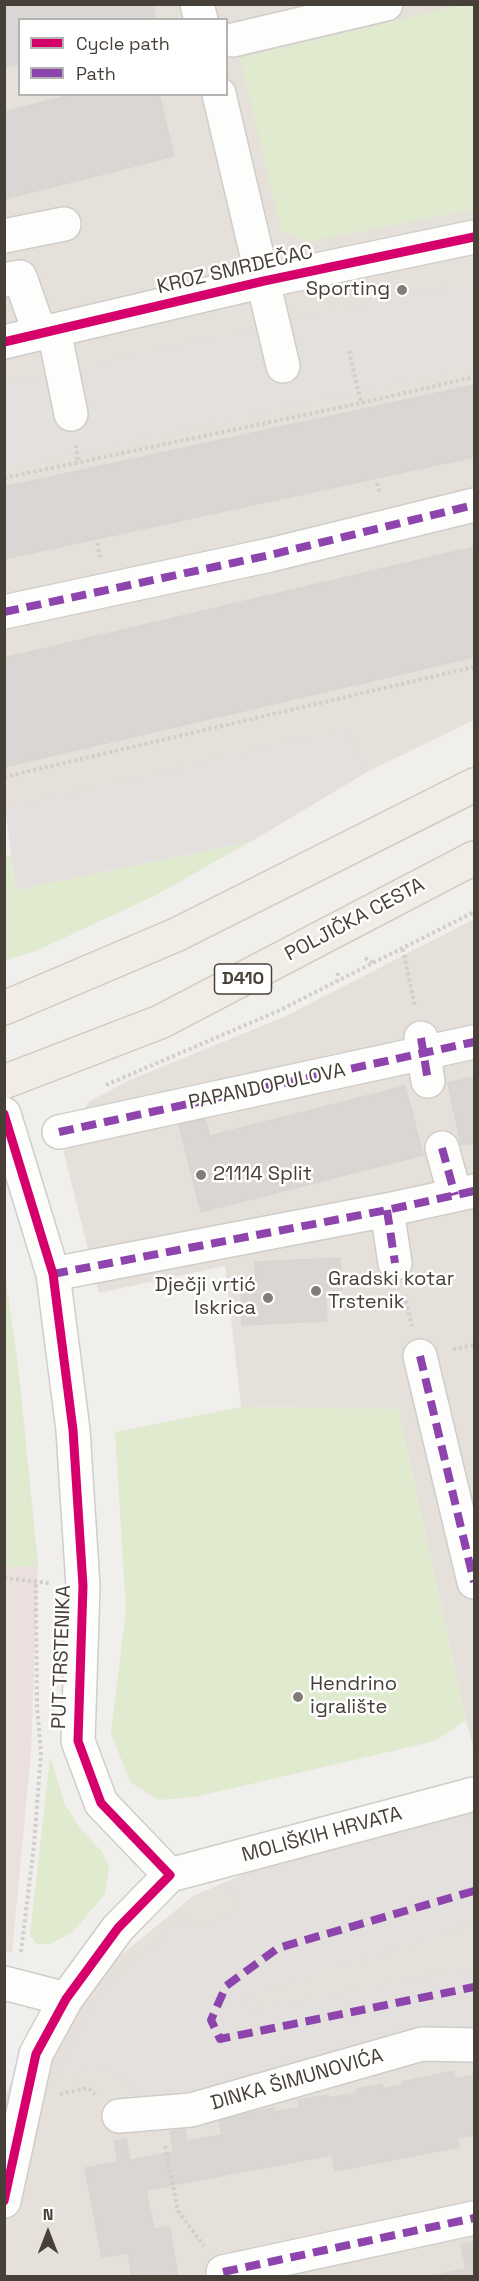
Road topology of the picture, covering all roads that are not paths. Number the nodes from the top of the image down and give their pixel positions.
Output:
1 (386, 4) edge
2 (233, 40) dead end
3 (219, 96) edge
4 (64, 224) dead end
5 (4, 236) edge
6 (474, 237) edge
7 (4, 280) edge
8 (264, 281) junction
9 (47, 332) junction
10 (4, 342) edge
11 (284, 366) dead end
12 (70, 414) dead end
13 (474, 505) edge
14 (4, 612) edge
15 (474, 785) edge
16 (474, 858) edge
17 (4, 1008) edge
18 (474, 1042) edge
19 (4, 1082) edge
20 (4, 1114) edge
21 (59, 1132) dead end
22 (442, 1148) dead end
23 (465, 1193) edge
24 (387, 1210) junction
25 (395, 1263) road end
26 (53, 1274) junction
27 (420, 1356) road end
28 (474, 1582) edge
29 (474, 1794) edge
30 (170, 1875) junction
31 (11, 1985) edge
32 (66, 1999) junction
33 (474, 2045) edge
34 (119, 2116) road end
35 (4, 2201) edge
36 (474, 2218) edge
37 (223, 2272) road end

1 - 2 street
3 - 8 street
4 - 5 street
6 - 8 street, KROZ SMRDEČAC
7 - 9 street
8 - 9 street, KROZ SMRDEČAC
8 - 11 street
9 - 10 street, KROZ SMRDEČAC
9 - 12 street
13 - 14 street
15 - 17 main road
16 - 19 main road, POLJIČKA CESTA / D410
18 - 21 street, PAPANDOPULOVA
20 - 26 street, PUT TRSTENIKA
22 - 23 street
23 - 24 street
24 - 25 street
24 - 26 street
26 - 30 street, PUT TRSTENIKA
27 - 28 street
29 - 30 street, MOLIŠKIH HRVATA
30 - 32 street
31 - 32 street
32 - 35 street
33 - 34 street, DINKA ŠIMUNOVIĆA
36 - 37 street

